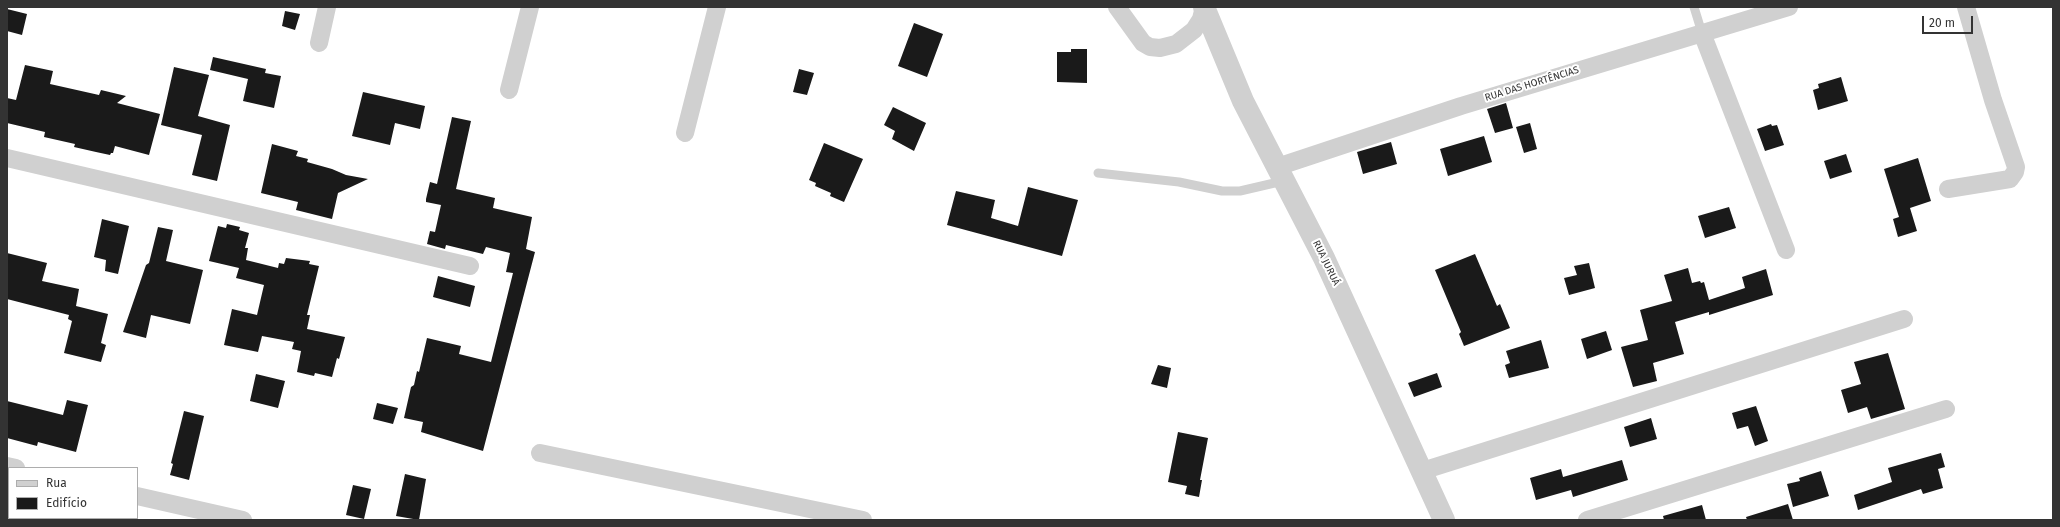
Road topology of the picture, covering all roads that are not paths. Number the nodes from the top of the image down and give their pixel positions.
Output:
1 (327, 7) edge
2 (530, 7) edge
3 (717, 7) edge
4 (1117, 7) edge
5 (1204, 7) edge
6 (1694, 7) edge
7 (1789, 7) edge
8 (1966, 7) edge
9 (1702, 33) junction
10 (318, 43) dead end
11 (509, 90) dead end
12 (685, 133) dead end
13 (7, 158) edge
14 (1098, 173) dead end
15 (1280, 174) junction
16 (1948, 189) dead end
17 (1786, 250) dead end
18 (470, 266) dead end
19 (1904, 319) dead end
20 (1946, 410) dead end
21 (540, 453) dead end
22 (1422, 471) junction
23 (138, 496) edge
24 (243, 520) edge
25 (863, 520) edge
26 (1444, 520) edge
27 (1587, 520) edge

1 - 10 street
2 - 11 street
3 - 12 street
4 - 5 street
5 - 15 street, RUA JURUÁ
6 - 9 lane
7 - 9 street, RUA DAS HORTÊNCIAS
8 - 16 street
9 - 15 street, RUA DAS HORTÊNCIAS
9 - 17 street
13 - 18 street
14 - 15 lane
15 - 22 street, RUA JURUÁ
19 - 22 street
20 - 27 street
21 - 25 street
22 - 26 street, RUA JURUÁ
23 - 24 street

